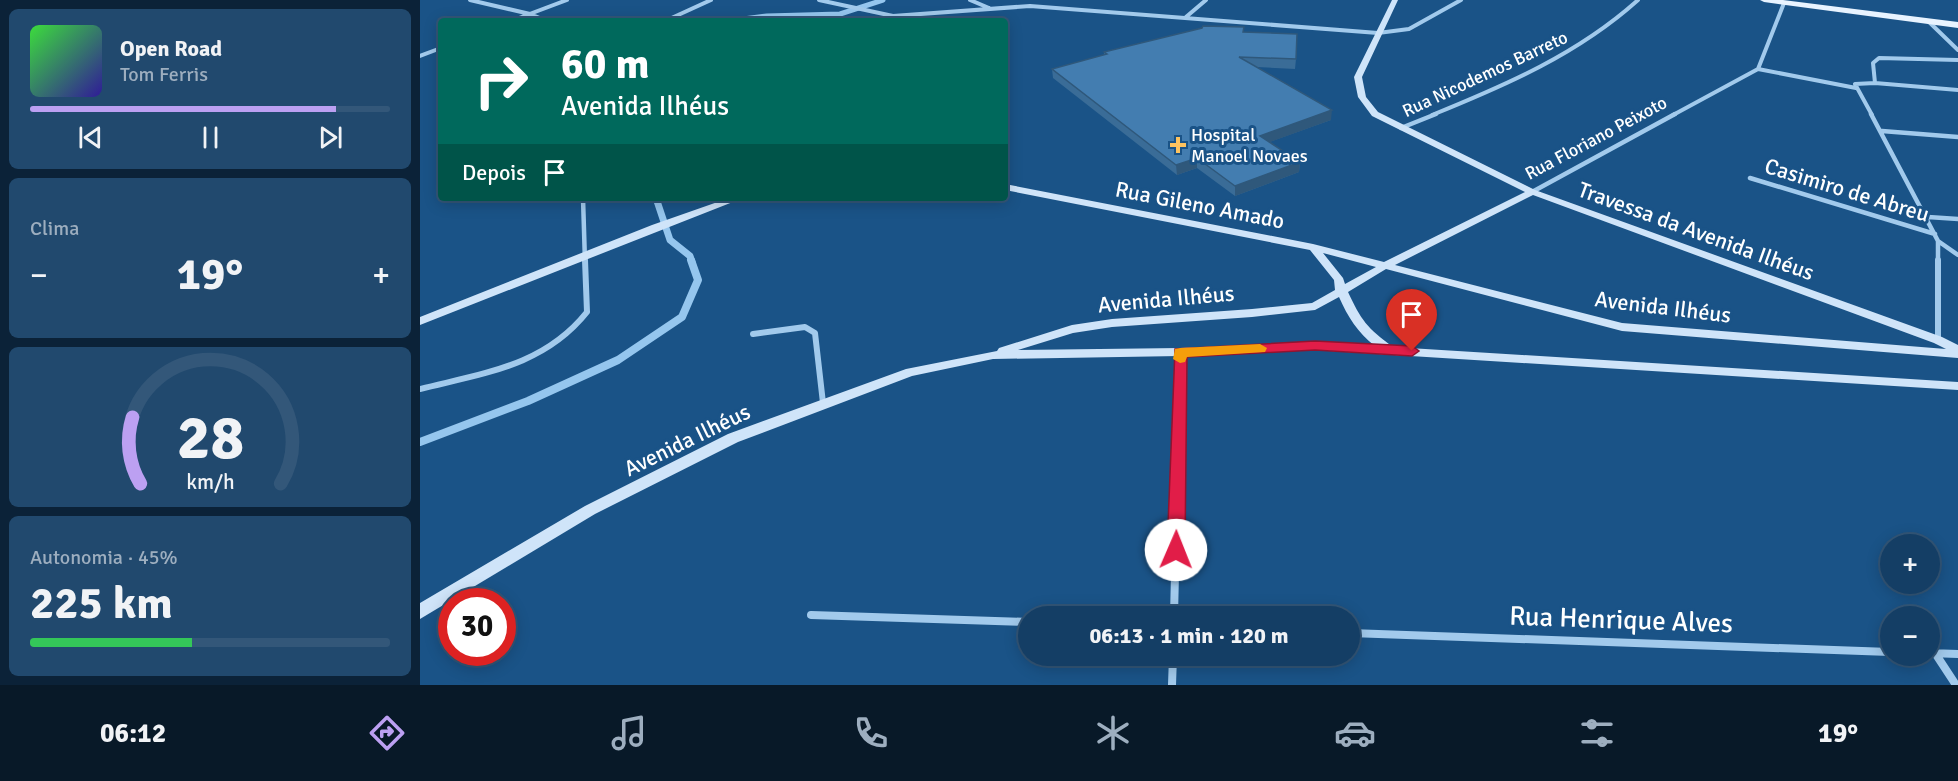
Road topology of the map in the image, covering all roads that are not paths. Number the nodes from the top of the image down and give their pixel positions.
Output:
1 (470, 0) edge
2 (567, 0) edge
3 (711, 0) edge
4 (819, 0) edge
5 (970, 0) edge
6 (1040, 0) edge
7 (1206, 0) edge
8 (1395, 0) edge
9 (1461, 0) edge
10 (1638, 0) edge
11 (1764, 0) edge
12 (1816, 0) edge
13 (1784, 3) junction
14 (1030, 6) junction
15 (990, 8) junction
16 (530, 14) junction
17 (1186, 17) junction
18 (519, 18) edge
19 (540, 18) edge
20 (672, 18) edge
21 (1958, 18) edge
22 (1928, 21) junction
23 (1958, 25) edge
24 (1378, 33) junction
25 (438, 49) edge
26 (1958, 50) edge
27 (420, 56) edge
28 (1958, 60) edge
29 (1758, 69) junction
30 (1875, 83) junction
31 (1856, 88) junction
32 (1958, 90) edge
33 (1401, 129) junction
34 (1882, 131) junction
35 (1958, 137) edge
36 (1750, 178) dead end
37 (1008, 189) edge
38 (1532, 192) junction
39 (583, 201) edge
40 (730, 201) edge
41 (1928, 217) junction
42 (1958, 219) edge
43 (1937, 238) junction
44 (1313, 247) junction
45 (583, 255) junction
46 (1958, 255) edge
47 (1386, 265) junction
48 (1341, 290) junction
49 (420, 321) edge
50 (753, 334) dead end
51 (1938, 340) junction
52 (1389, 350) junction
53 (1180, 352) junction
54 (1958, 352) edge
55 (993, 355) junction
56 (1958, 386) edge
57 (420, 389) edge
58 (823, 403) junction
59 (1174, 606) edge
60 (420, 612) edge
61 (811, 615) dead end
62 (1018, 622) edge
63 (1360, 633) edge
64 (1880, 652) edge
65 (1940, 653) edge
66 (1958, 654) edge
67 (1940, 664) edge
68 (1173, 666) edge
69 (1172, 685) edge
70 (1956, 685) edge

1 - 16 street
2 - 16 street
3 - 20 street
4 - 15 street
5 - 15 street
6 - 14 street
7 - 17 street
8 - 24 main road
9 - 24 street
10 - 33 street, Rua Nicodemos Barreto
11 - 13 main road
12 - 21 main road
13 - 22 main road
13 - 29 street
14 - 15 street
14 - 17 street
16 - 18 street
16 - 19 street
17 - 24 street
22 - 23 main road
22 - 26 street
24 - 33 main road, Travessa da Avenida Ilhéus
25 - 27 street
28 - 30 street
29 - 31 street
29 - 38 street, Rua Floriano Peixoto
30 - 31 street
30 - 32 street
31 - 34 street
33 - 38 main road, Travessa da Avenida Ilhéus
34 - 35 street
34 - 41 street
36 - 43 street, Casimiro de Abreu
37 - 44 main road, Rua Gileno Amado
38 - 47 main road, Rua Floriano Peixoto
38 - 51 main road, Travessa da Avenida Ilhéus
39 - 45 street
40 - 45 main road
41 - 42 street, Casimiro de Abreu
41 - 43 street
43 - 46 street
43 - 51 street
44 - 47 main road, Rua Gileno Amado
44 - 48 main road
45 - 49 main road
45 - 57 street
47 - 48 main road, Avenida Ilhéus
47 - 54 main road, Avenida Ilhéus
48 - 52 main road
48 - 55 main road, Avenida Ilhéus
50 - 58 street
51 - 54 main road, Travessa da Avenida Ilhéus
52 - 53 main road, Avenida Ilhéus
52 - 56 main road, Avenida Ilhéus
53 - 55 main road, Avenida Ilhéus
53 - 59 street
55 - 58 main road, Avenida Ilhéus
58 - 60 main road, Avenida Ilhéus
61 - 62 street
63 - 64 street, Rua Henrique Alves
65 - 66 street
67 - 70 street
68 - 69 street

